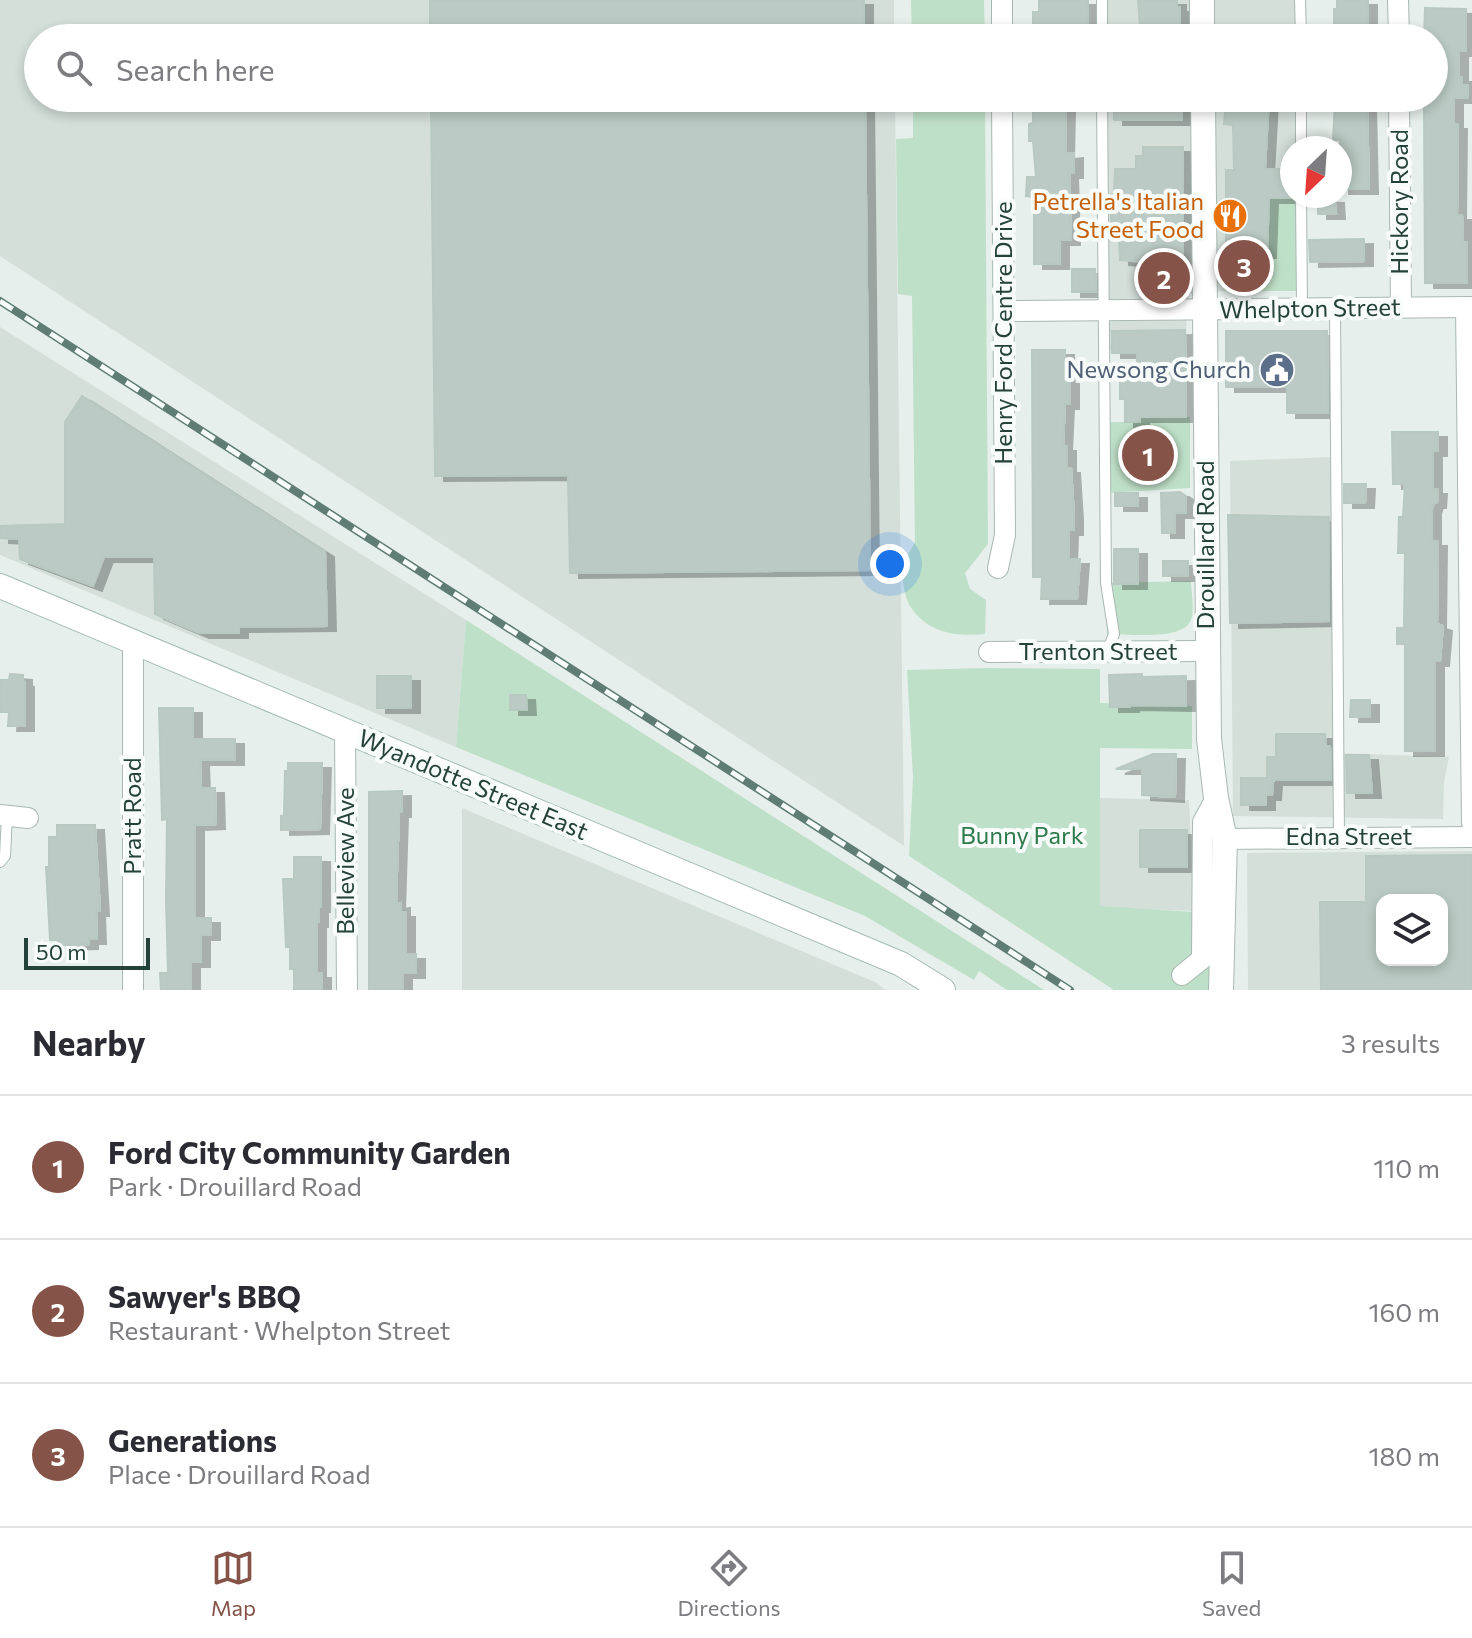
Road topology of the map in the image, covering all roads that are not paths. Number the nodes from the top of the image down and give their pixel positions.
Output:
1 (1002, 0) edge
2 (1102, 0) edge
3 (1202, 0) edge
4 (1300, 0) edge
5 (1398, 0) edge
6 (1002, 24) edge
7 (1102, 24) edge
8 (1202, 24) edge
9 (1301, 24) edge
10 (1399, 24) edge
11 (1002, 112) edge
12 (1102, 112) edge
13 (1203, 112) edge
14 (1301, 112) edge
15 (1399, 112) edge
16 (1301, 136) edge
17 (1301, 208) edge
18 (1401, 307) junction
19 (1469, 307) edge
20 (1302, 308) junction
21 (1335, 308) junction
22 (1004, 311) junction
23 (1204, 311) junction
24 (1104, 312) junction
25 (998, 568) dead end
26 (0, 586) edge
27 (133, 642) junction
28 (1207, 651) junction
29 (989, 652) dead end
30 (1107, 652) junction
31 (345, 732) junction
32 (1216, 798) junction
33 (12, 816) edge
34 (1472, 823) edge
35 (1339, 837) junction
36 (1472, 837) edge
37 (1225, 839) junction
38 (0, 862) edge
39 (1182, 975) dead end
40 (934, 988) edge
41 (133, 990) edge
42 (347, 990) edge
43 (1221, 990) edge

1 - 6 street
2 - 7 lane
3 - 8 main road
4 - 9 lane
5 - 10 street
11 - 22 street, Henry Ford Centre Drive
12 - 24 lane
13 - 23 main road, Drouillard Road
14 - 16 lane
15 - 18 street, Hickory Road
17 - 20 lane
18 - 19 street, Whelpton Street
18 - 21 street, Whelpton Street
19 - 34 street
20 - 21 street, Whelpton Street
20 - 23 street, Whelpton Street
21 - 35 lane
22 - 24 street, Whelpton Street
22 - 25 street, Henry Ford Centre Drive
23 - 24 street, Whelpton Street
23 - 28 main road, Drouillard Road
24 - 30 lane
26 - 27 main road, Wyandotte Street East
27 - 31 main road, Wyandotte Street East
27 - 41 street, Pratt Road
28 - 30 street, Trenton Street
28 - 32 main road, Drouillard Road
29 - 30 street, Trenton Street
31 - 40 main road, Wyandotte Street East
31 - 42 street, Belleview Ave
32 - 37 main road, Drouillard Road
32 - 39 street
33 - 38 lane
35 - 36 street, Edna Street
35 - 37 street, Edna Street
37 - 43 main road, Drouillard Road

